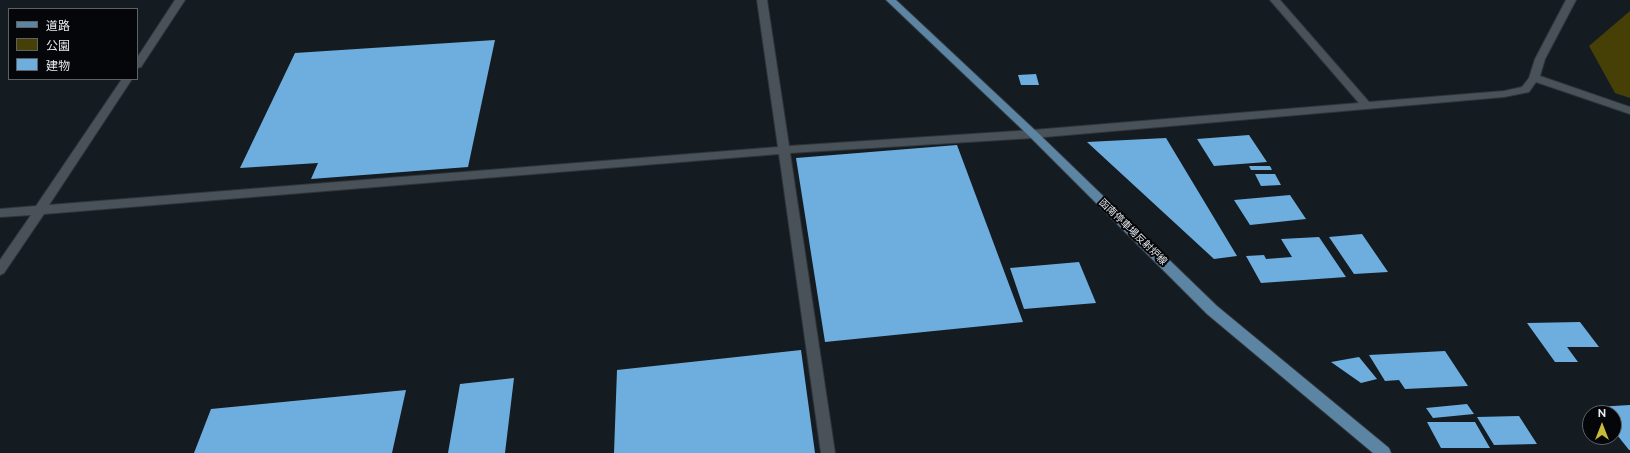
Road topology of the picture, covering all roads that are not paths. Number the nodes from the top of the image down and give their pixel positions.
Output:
1 (180, 0) edge
2 (762, 0) edge
3 (891, 0) edge
4 (1275, 0) edge
5 (1571, 0) edge
6 (138, 63) edge
7 (1534, 78) junction
8 (127, 80) edge
9 (1366, 105) junction
10 (1630, 111) edge
11 (1033, 134) junction
12 (784, 150) junction
13 (41, 210) junction
14 (0, 213) edge
15 (0, 270) edge
16 (828, 453) edge
17 (1384, 453) edge

1 - 6 street
2 - 12 street
3 - 11 main road, 函南停車場反射炉線
4 - 9 street
5 - 7 street
7 - 9 street
7 - 10 street
8 - 13 street
9 - 11 street
11 - 12 street
11 - 17 main road, 函南停車場反射炉線
12 - 13 street
12 - 16 street
13 - 14 street
13 - 15 street

